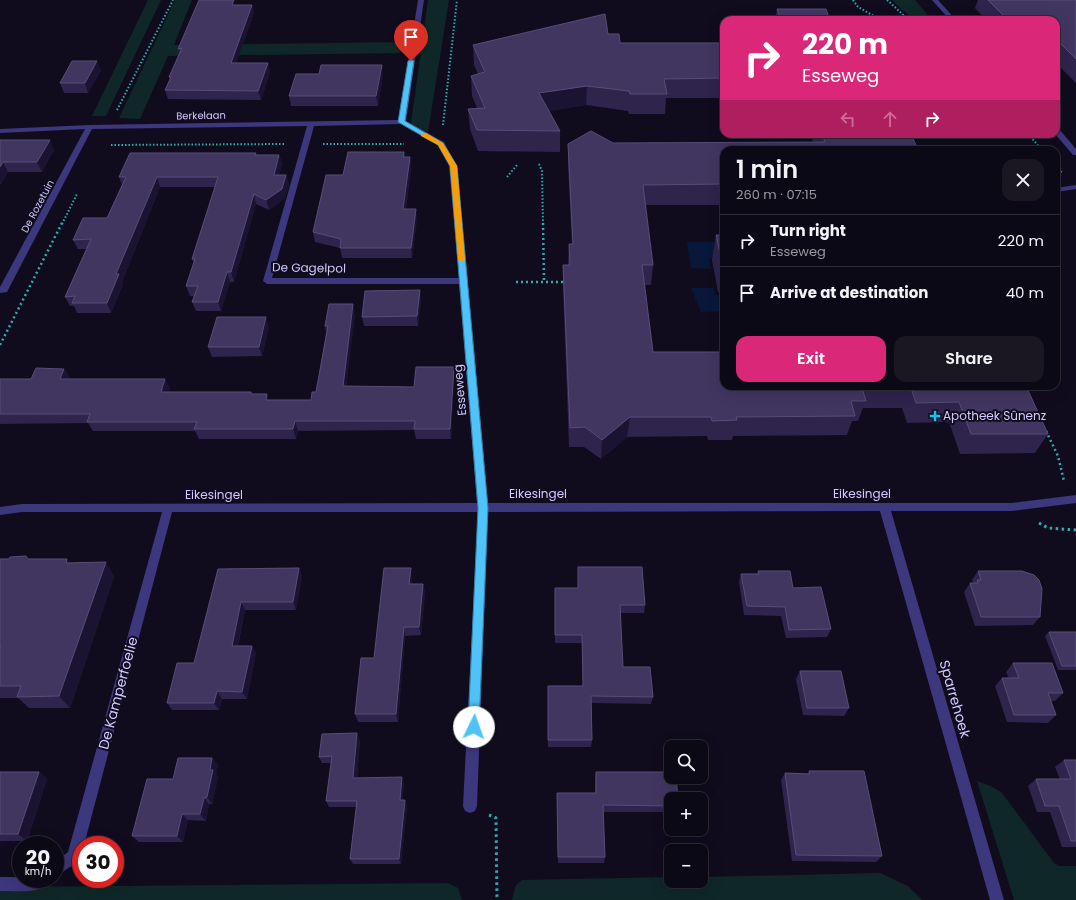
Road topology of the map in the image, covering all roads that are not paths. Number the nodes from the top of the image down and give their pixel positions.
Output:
1 (421, 0) edge
2 (935, 0) edge
3 (949, 16) edge
4 (402, 122) junction
5 (311, 124) junction
6 (90, 127) junction
7 (0, 131) edge
8 (1060, 136) edge
9 (1076, 153) edge
10 (1076, 188) edge
11 (1060, 190) edge
12 (464, 281) junction
13 (0, 290) edge
14 (1076, 499) edge
15 (884, 507) junction
16 (168, 508) junction
17 (483, 508) junction
18 (0, 511) edge
19 (470, 806) road end
20 (64, 863) edge
21 (0, 884) edge
22 (12, 884) edge
23 (997, 900) edge

1 - 4 street
2 - 3 street
4 - 5 street, Berkelaan
4 - 12 street, Esseweg
5 - 6 street, Berkelaan
5 - 12 street, De Gagelpol
6 - 7 street, Berkelaan
6 - 13 street, De Rozetuin
8 - 9 street
10 - 11 street
12 - 17 street, Esseweg
14 - 15 street, Eikesingel
15 - 17 street, Eikesingel
15 - 23 street, Sparrehoek
16 - 17 street, Eikesingel
16 - 18 street, Eikesingel
16 - 20 street, De Kamperfoelie
17 - 19 street, Esseweg
21 - 22 street

